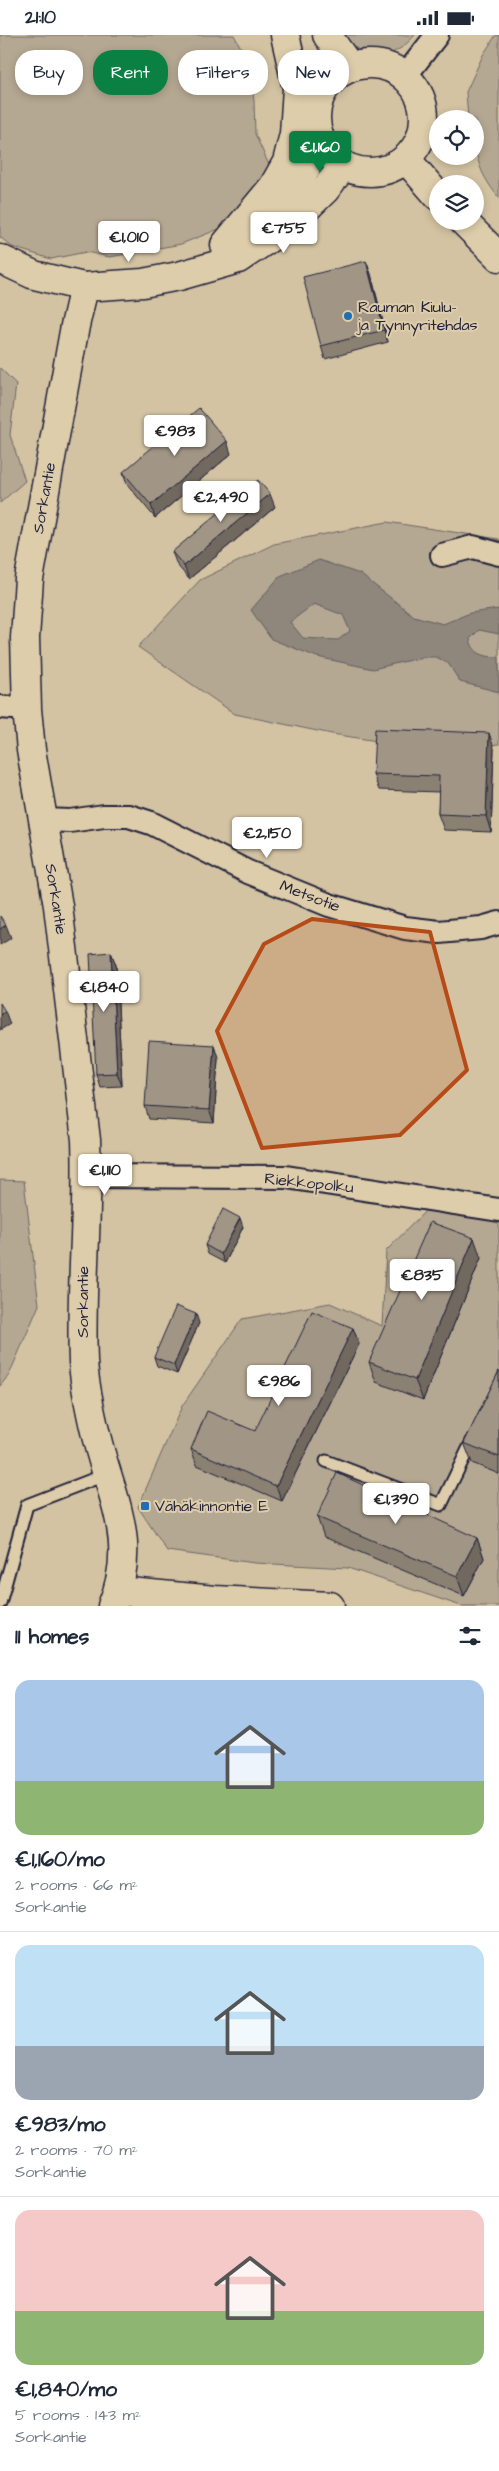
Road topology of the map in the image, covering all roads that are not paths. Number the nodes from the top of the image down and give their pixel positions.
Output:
1 (285, 35) edge
2 (290, 35) edge
3 (327, 35) edge
4 (437, 35) edge
5 (300, 50) edge
6 (350, 67) joint
7 (406, 75) junction
8 (321, 95) edge
9 (319, 136) junction
10 (406, 159) junction
11 (343, 165) junction
12 (429, 186) edge
13 (472, 230) edge
14 (225, 245) junction
15 (499, 257) edge
16 (0, 259) edge
17 (179, 276) junction
18 (84, 287) junction
19 (499, 554) edge
20 (442, 555) dead end
21 (13, 708) edge
22 (43, 820) junction
23 (499, 923) edge
24 (88, 1177) junction
25 (499, 1210) edge
26 (478, 1429) edge
27 (326, 1461) dead end
28 (107, 1474) junction
29 (115, 1599) edge
30 (0, 1603) edge
31 (330, 1606) edge

1 - 14 main road
2 - 5 main road
3 - 6 main road
4 - 7 street
6 - 7 main road
7 - 10 main road
8 - 9 main road
9 - 11 main road
9 - 14 main road
10 - 11 main road
10 - 12 main road
11 - 17 main road
13 - 15 main road
14 - 17 main road
16 - 18 main road
17 - 18 main road
18 - 21 main road, Sorkantie
19 - 20 street
21 - 22 main road, Sorkantie
22 - 23 street, Metsotie
22 - 24 main road, Sorkantie
24 - 25 street, Riekkopolku
24 - 28 main road, Sorkantie
26 - 27 lane
28 - 29 main road, Sorkantie
28 - 30 lane
29 - 31 main road

